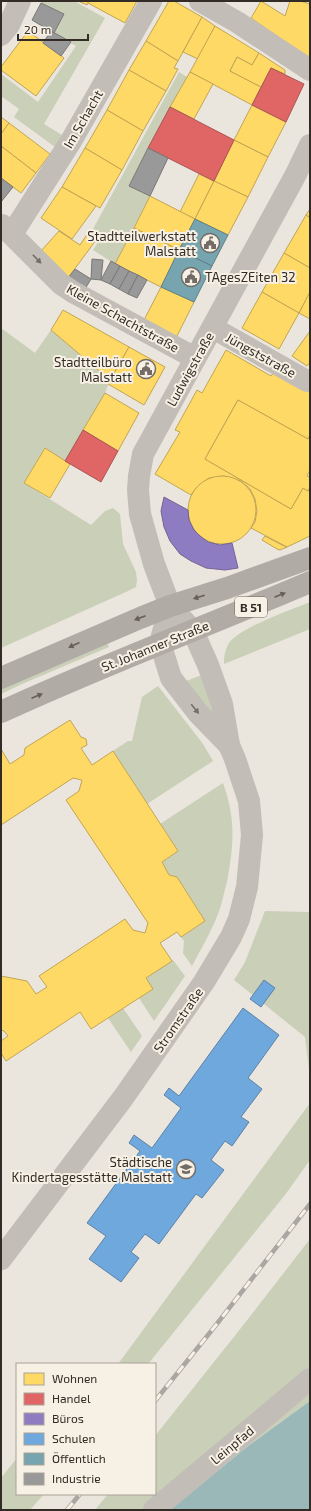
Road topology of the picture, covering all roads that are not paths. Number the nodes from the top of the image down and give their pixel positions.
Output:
1 (20, 1) edge
2 (151, 1) edge
3 (200, 1) edge
4 (1, 35) edge
5 (310, 70) edge
6 (310, 145) edge
7 (7, 229) edge
8 (213, 328) junction
9 (195, 358) junction
10 (310, 381) edge
11 (310, 558) edge
12 (310, 582) edge
13 (170, 606) junction
14 (193, 631) junction
15 (160, 643) junction
16 (1, 678) edge
17 (1, 712) edge
18 (229, 745) junction
19 (1, 1259) edge
20 (310, 1379) edge
21 (154, 1510) edge

1 - 4 street
2 - 7 street, Im Schacht
3 - 5 street
6 - 8 street, Ludwigstraße
7 -> 9 street, Kleine Schachtstraße
8 - 9 street, Ludwigstraße
8 - 10 street, Jüngststraße
9 - 13 street, Ludwigstraße
11 -> 13 main road, B 51
14 -> 12 main road, St. Johanner Straße / B 51
13 - 14 street, Stromstraße
13 - 15 street
13 -> 16 main road, B 51
14 - 15 main road, St. Johanner Straße / B 51
14 - 18 street, Stromstraße
17 -> 15 main road, St. Johanner Straße / B 51
15 -> 18 street, Stromstraße
18 - 19 street, Stromstraße
20 - 21 street, Leinpfad

